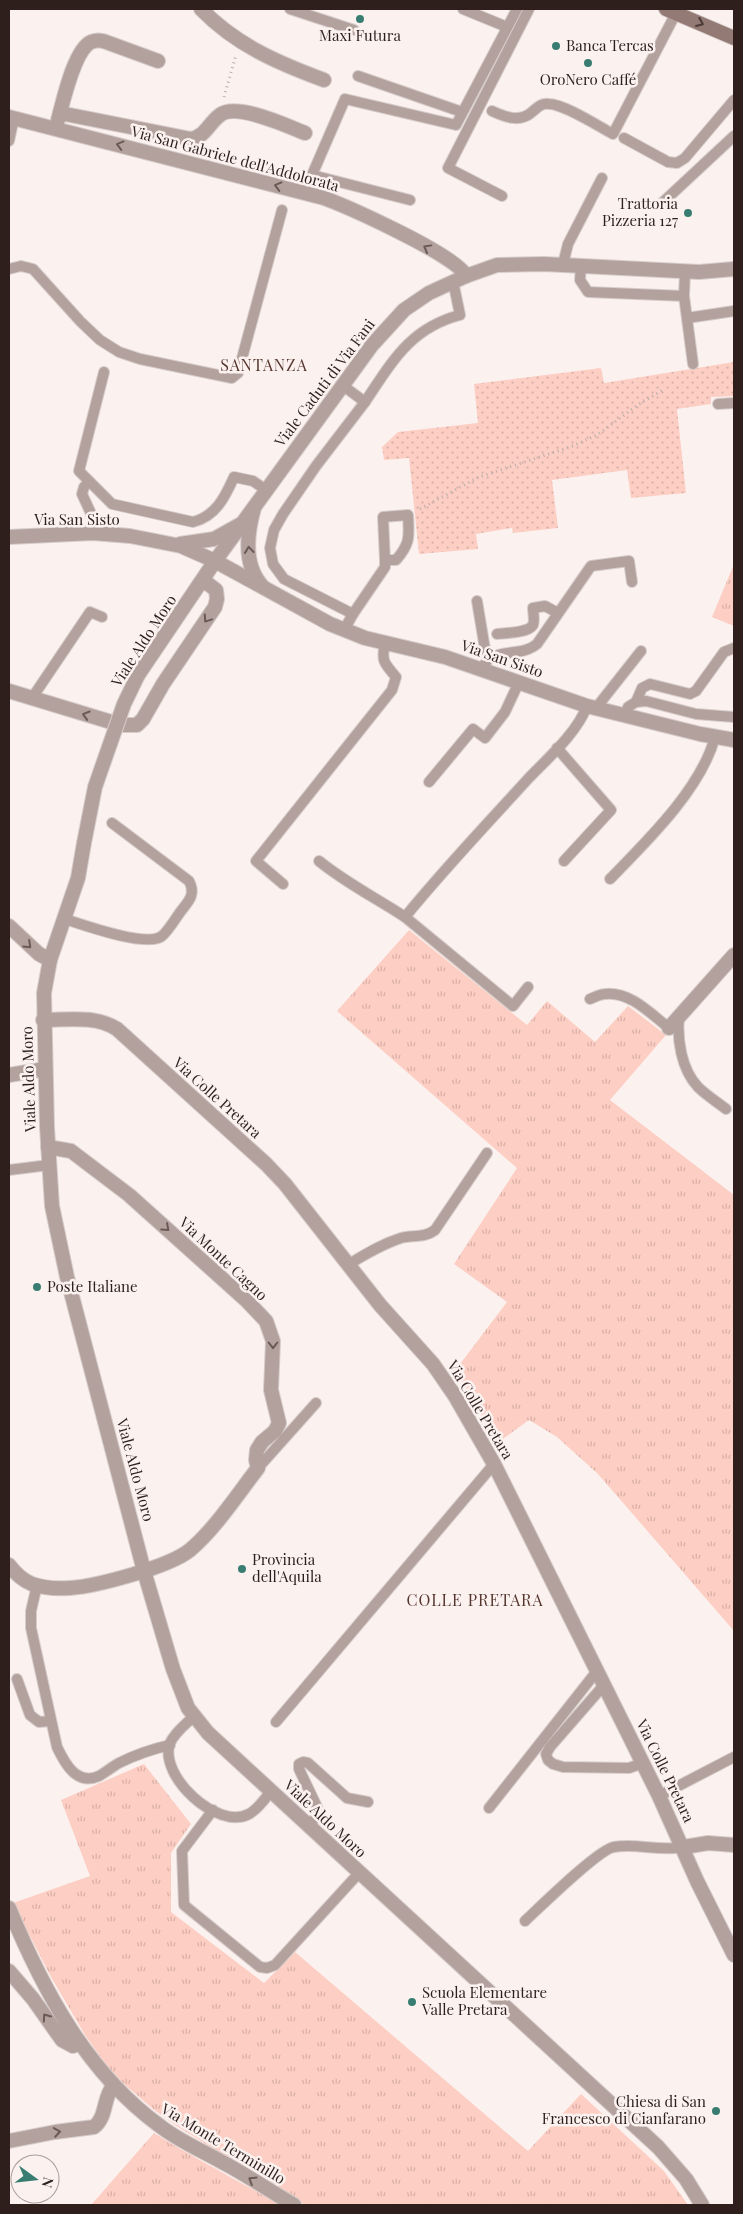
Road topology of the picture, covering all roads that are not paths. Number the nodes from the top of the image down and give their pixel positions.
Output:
1 (201, 9) edge
2 (290, 9) edge
3 (463, 9) edge
4 (517, 9) edge
5 (530, 9) edge
6 (671, 11) edge
7 (507, 27) junction
8 (354, 30) dead end
9 (734, 38) edge
10 (158, 61) dead end
11 (358, 76) dead end
12 (324, 80) dead end
13 (734, 100) edge
14 (492, 110) dead end
15 (462, 112) junction
16 (60, 113) junction
17 (12, 118) edge
18 (56, 128) junction
19 (305, 133) dead end
20 (734, 136) edge
21 (624, 138) dead end
22 (9, 141) edge
23 (602, 178) dead end
24 (502, 196) dead end
25 (410, 200) dead end
26 (661, 204) dead end
27 (282, 210) dead end
28 (563, 264) junction
29 (581, 265) junction
30 (9, 268) edge
31 (734, 269) edge
32 (685, 272) junction
33 (459, 278) junction
34 (684, 296) junction
35 (734, 311) edge
36 (687, 318) junction
37 (693, 364) dead end
38 (104, 372) dead end
39 (342, 385) junction
40 (366, 402) junction
41 (734, 403) edge
42 (718, 404) dead end
43 (90, 482) junction
44 (266, 490) junction
45 (255, 506) junction
46 (244, 522) junction
47 (93, 533) junction
48 (9, 537) edge
49 (175, 544) junction
50 (385, 560) junction
51 (215, 561) junction
52 (203, 580) junction
53 (632, 582) dead end
54 (265, 590) junction
55 (477, 600) dead end
56 (558, 613) junction
57 (353, 614) junction
58 (102, 617) dead end
59 (344, 630) junction
60 (496, 634) dead end
61 (385, 643) junction
62 (734, 648) edge
63 (641, 651) dead end
64 (485, 664) junction
65 (519, 682) junction
66 (9, 691) edge
67 (32, 698) junction
68 (636, 702) junction
69 (591, 707) junction
70 (625, 716) junction
71 (734, 717) edge
72 (715, 736) junction
73 (734, 740) edge
74 (557, 748) junction
75 (429, 782) dead end
76 (112, 824) dead end
77 (319, 861) dead end
78 (564, 861) dead end
79 (610, 879) dead end
80 (284, 884) dead end
81 (405, 917) junction
82 (65, 919) junction
83 (9, 926) edge
84 (733, 959) edge
85 (50, 960) junction
86 (528, 987) dead end
87 (590, 999) dead end
88 (679, 1016) junction
89 (43, 1020) junction
90 (669, 1028) joint
91 (45, 1069) junction
92 (9, 1075) edge
93 (726, 1109) dead end
94 (48, 1147) junction
95 (487, 1153) dead end
96 (49, 1165) junction
97 (9, 1170) edge
98 (349, 1264) junction
99 (316, 1403) dead end
100 (494, 1464) junction
101 (258, 1468) junction
102 (9, 1564) edge
103 (144, 1571) junction
104 (37, 1585) junction
105 (597, 1671) junction
106 (17, 1679) dead end
107 (604, 1685) junction
108 (193, 1717) junction
109 (51, 1721) junction
110 (276, 1722) dead end
111 (170, 1744) junction
112 (734, 1757) edge
113 (643, 1763) junction
114 (271, 1791) junction
115 (659, 1796) junction
116 (368, 1802) dead end
117 (489, 1808) dead end
118 (213, 1810) junction
119 (308, 1826) junction
120 (734, 1844) edge
121 (684, 1847) junction
122 (359, 1873) junction
123 (9, 1908) edge
124 (525, 1921) dead end
125 (734, 1955) edge
126 (9, 1971) edge
127 (80, 2043) junction
128 (113, 2086) junction
129 (9, 2141) edge
130 (294, 2205) edge
131 (702, 2205) edge

1 - 12 street
2 - 8 lane
3 - 7 lane
4 - 7 lane
5 - 24 lane
6 -> 9 main road
6 - 14 lane
7 - 15 lane
10 - 16 street
11 - 15 lane
13 - 21 lane
15 - 25 lane
16 - 18 street
16 - 19 street
17 - 18 street, Via San Gabriele dell'Addolorata
17 - 22 lane
33 -> 18 street, Via San Gabriele dell'Addolorata
20 - 26 lane
23 - 28 lane
27 - 30 lane
28 - 29 street, Viale Caduti di Via Fani
28 - 33 street, Viale Caduti di Via Fani
29 - 32 street, Viale Caduti di Via Fani
29 - 34 lane
31 - 32 street, Viale Caduti di Via Fani
32 - 34 lane
33 - 39 street, Viale Caduti di Via Fani
33 - 40 lane
34 - 36 lane
35 - 36 lane
36 - 37 lane
38 - 43 lane
39 - 40 lane
39 - 44 street, Viale Caduti di Via Fani
40 - 57 lane
41 - 42 lane
43 - 44 lane
43 - 47 lane
44 - 45 street, Viale Caduti di Via Fani
45 - 46 street, Viale Caduti di Via Fani
54 -> 45 street
46 - 49 street, Via San Sisto
46 - 51 street, Viale Caduti di Via Fani
47 - 48 street, Via San Sisto
47 - 49 street, Via San Sisto
49 - 51 street, Via San Sisto
50 - 50 lane
50 - 57 lane
51 - 52 street, Viale Aldo Moro
51 - 54 street, Via San Sisto
52 -> 67 street
52 - 82 street, Viale Aldo Moro, bridge
53 - 56 lane
54 - 59 street, Via San Sisto
55 - 64 lane
56 - 60 lane
56 - 64 lane
57 - 59 lane
58 - 67 lane
59 - 61 street, Via San Sisto
61 - 64 street, Via San Sisto
61 - 80 lane
62 - 68 lane
63 - 69 lane
64 - 65 street, Via San Sisto
65 - 69 street, Via San Sisto
65 - 75 lane
66 - 67 street
68 - 70 lane
68 - 71 lane
69 - 70 street, Via San Sisto
69 - 74 lane
70 - 72 street, Via San Sisto
72 - 73 street, Via San Sisto
72 - 79 lane
74 - 78 lane
74 - 81 lane
76 - 82 lane
77 - 81 lane
81 - 86 lane
82 - 85 street, Viale Aldo Moro
83 -> 85 street
84 - 88 street
85 - 89 street, Viale Aldo Moro
87 - 90 lane
88 - 90 street
88 - 93 lane
89 - 91 street, Viale Aldo Moro
89 - 98 street, Via Colle Pretara
91 - 92 street
91 - 94 street, Viale Aldo Moro
94 - 96 street, Viale Aldo Moro
94 -> 101 street, Via Monte Cagno
95 - 98 lane
96 - 97 lane
96 - 103 street, Viale Aldo Moro
98 - 100 street, Via Colle Pretara
99 - 101 lane
100 - 105 street, Via Colle Pretara
100 - 110 lane
101 - 103 street
102 - 104 street
103 - 104 street
103 - 108 street, Viale Aldo Moro
104 - 109 lane
105 - 107 street, Via Colle Pretara
105 - 117 lane
106 - 109 lane
107 - 113 street, Via Colle Pretara
107 - 113 lane
108 - 111 lane
108 - 114 street, Viale Aldo Moro
109 - 111 lane
111 - 118 lane
112 - 115 lane
113 - 115 street, Via Colle Pretara
114 - 118 lane
114 - 119 street, Viale Aldo Moro
115 - 121 street, Via Colle Pretara
116 - 119 lane
118 - 122 lane
119 - 122 street, Viale Aldo Moro
120 - 121 street
121 - 124 lane
121 - 125 street, Via Colle Pretara
122 - 131 street, Viale Aldo Moro
123 - 127 street, Via Monte Terminillo
127 -> 126 street
127 - 128 street, Via Monte Terminillo
129 -> 128 street
130 -> 128 street, Via Monte Terminillo

